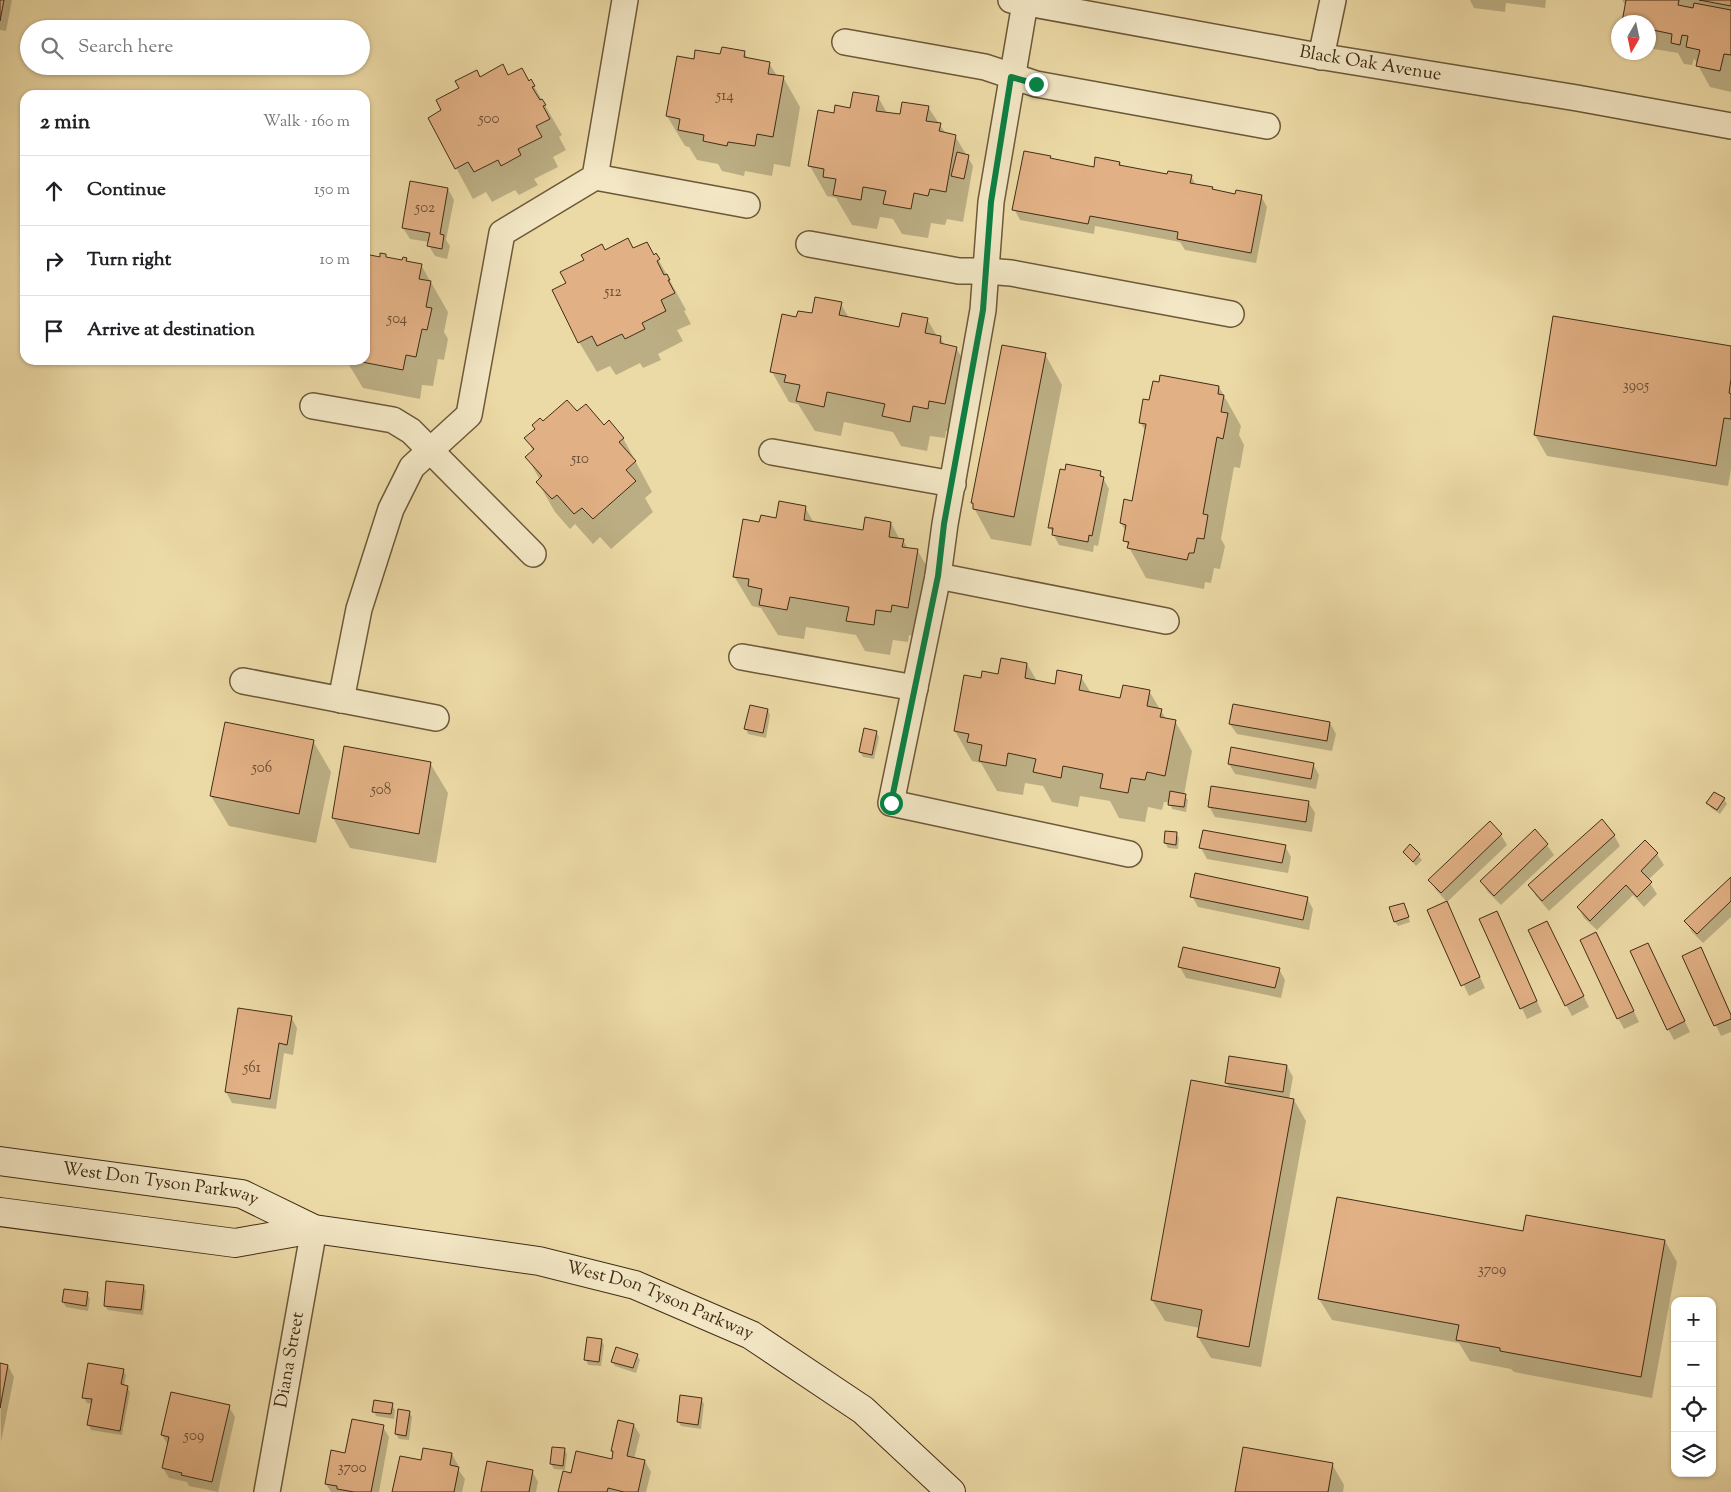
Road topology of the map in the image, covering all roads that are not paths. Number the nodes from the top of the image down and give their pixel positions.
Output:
1 (625, 0) edge
2 (1332, 0) edge
3 (1018, 1) edge
4 (845, 42) dead end
5 (1321, 56) junction
6 (1011, 77) junction
7 (1267, 126) dead end
8 (1731, 126) edge
9 (595, 177) junction
10 (747, 205) dead end
11 (809, 244) dead end
12 (986, 271) junction
13 (1231, 314) dead end
14 (313, 406) dead end
15 (431, 450) junction
16 (772, 452) dead end
17 (953, 484) junction
18 (533, 554) dead end
19 (938, 576) junction
20 (1166, 621) dead end
21 (742, 657) dead end
22 (243, 681) dead end
23 (915, 688) junction
24 (341, 700) junction
25 (436, 718) dead end
26 (1129, 854) dead end
27 (0, 1161) edge
28 (0, 1212) edge
29 (314, 1229) junction
30 (267, 1492) edge
31 (951, 1492) edge

1 - 9 street
2 - 5 street
3 - 5 street, Black Oak Avenue
3 - 6 street
4 - 6 street
5 - 8 street, Black Oak Avenue
6 - 7 street
6 - 12 street
9 - 10 street
9 - 15 street
11 - 12 street
12 - 13 street
12 - 17 street
14 - 15 street
15 - 18 street
15 - 24 street
16 - 17 street
17 - 19 street
19 - 20 street
19 - 23 street
21 - 23 street
22 - 24 street
23 - 26 street
24 - 25 street
27 - 29 main road, West Don Tyson Parkway
28 - 29 main road, West Don Tyson Parkway
29 - 30 street, Diana Street
29 - 31 main road, West Don Tyson Parkway

